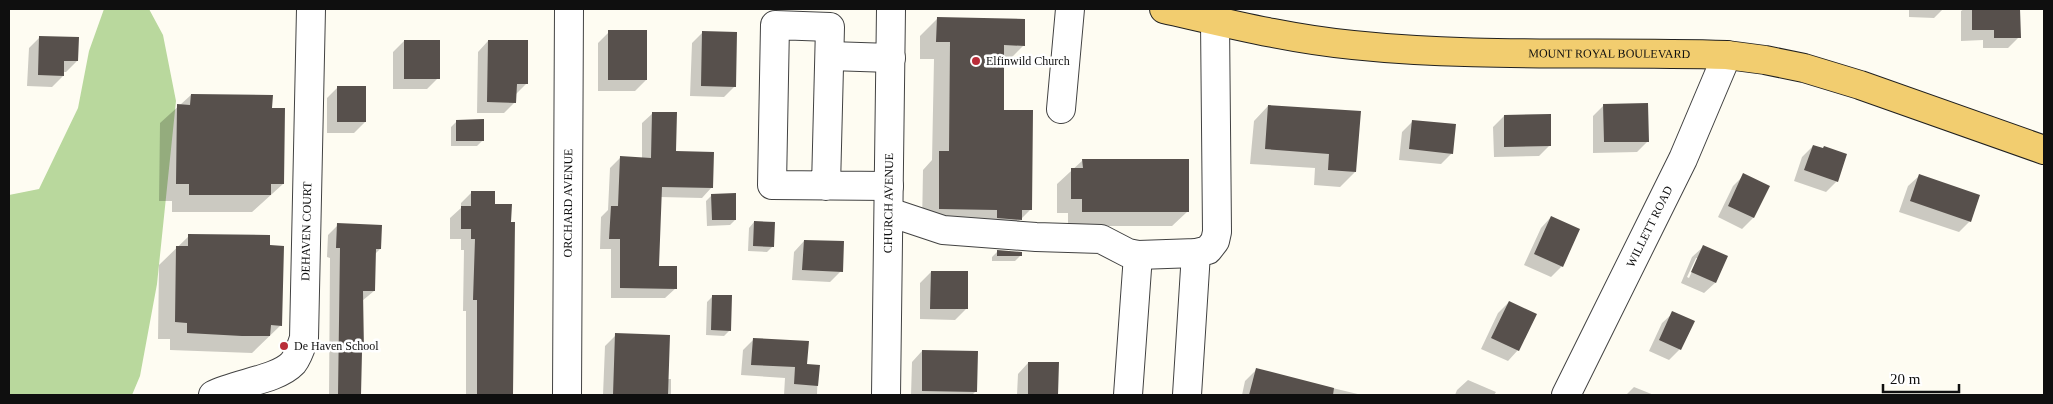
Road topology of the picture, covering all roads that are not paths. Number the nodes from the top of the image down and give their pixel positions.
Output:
1 (312, 9) edge
2 (569, 9) edge
3 (892, 9) edge
4 (1070, 9) edge
5 (1164, 9) edge
6 (1215, 21) junction
7 (1726, 55) junction
8 (830, 56) junction
9 (891, 58) junction
10 (1061, 109) dead end
11 (2044, 150) edge
12 (826, 186) junction
13 (890, 186) junction
14 (889, 212) junction
15 (1196, 253) junction
16 (1138, 255) junction
17 (213, 395) edge
18 (567, 395) edge
19 (886, 395) edge
20 (1135, 395) edge
21 (1187, 395) edge
22 (1566, 395) edge

1 - 17 street, DEHAVEN COURT
2 - 18 street, ORCHARD AVENUE
3 - 9 street, CHURCH AVENUE
4 - 10 street
5 - 6 main road, MOUNT ROYAL BOULEVARD
6 - 7 main road, MOUNT ROYAL BOULEVARD
6 - 15 street
7 - 11 main road, MOUNT ROYAL BOULEVARD
7 - 22 street, WILLETT ROAD
8 - 9 street
8 - 12 street
8 - 12 street
9 - 13 street, CHURCH AVENUE
12 - 13 street
13 - 14 street, CHURCH AVENUE
14 - 16 street
14 - 19 street, CHURCH AVENUE
15 - 16 street
15 - 21 street
16 - 20 street

